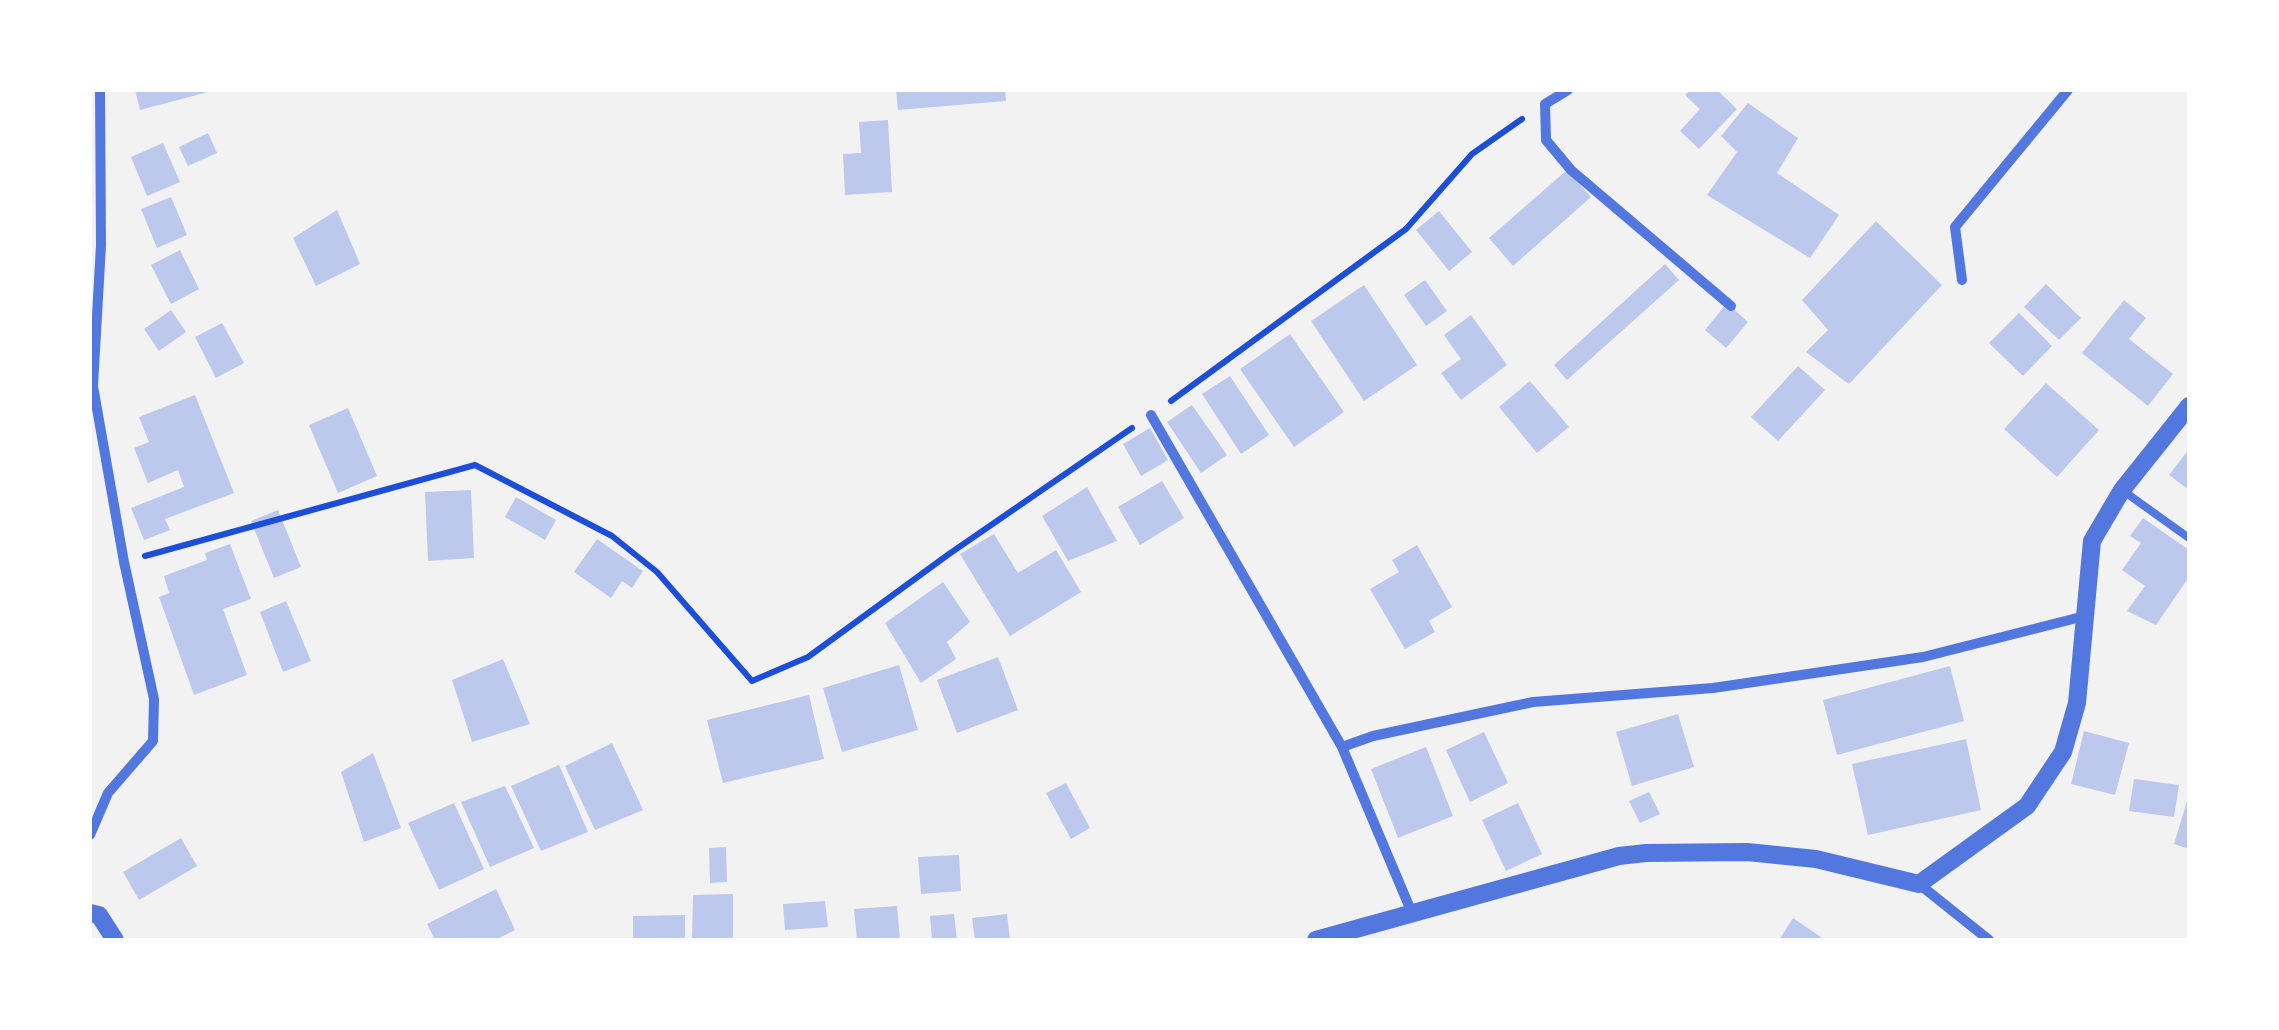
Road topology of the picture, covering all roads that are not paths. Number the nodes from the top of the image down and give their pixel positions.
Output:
1 (100, 90) edge
2 (1568, 90) edge
3 (2068, 90) edge
4 (1962, 280) dead end
5 (1731, 306) dead end
6 (2189, 406) edge
7 (1151, 415) road end
8 (2122, 490) junction
9 (2189, 538) edge
10 (2086, 616) junction
11 (1342, 748) junction
12 (90, 835) edge
13 (1919, 884) junction
14 (90, 913) edge
15 (1412, 913) junction
16 (115, 940) edge
17 (1316, 940) edge
18 (1989, 940) edge

1 - 12 street
2 - 5 street
3 - 4 street
6 - 8 street
7 - 11 street
8 - 9 lane
8 - 10 street
10 - 11 street
10 - 13 street
11 - 15 street
13 - 15 street
13 - 18 street
14 - 16 street
15 - 17 street

